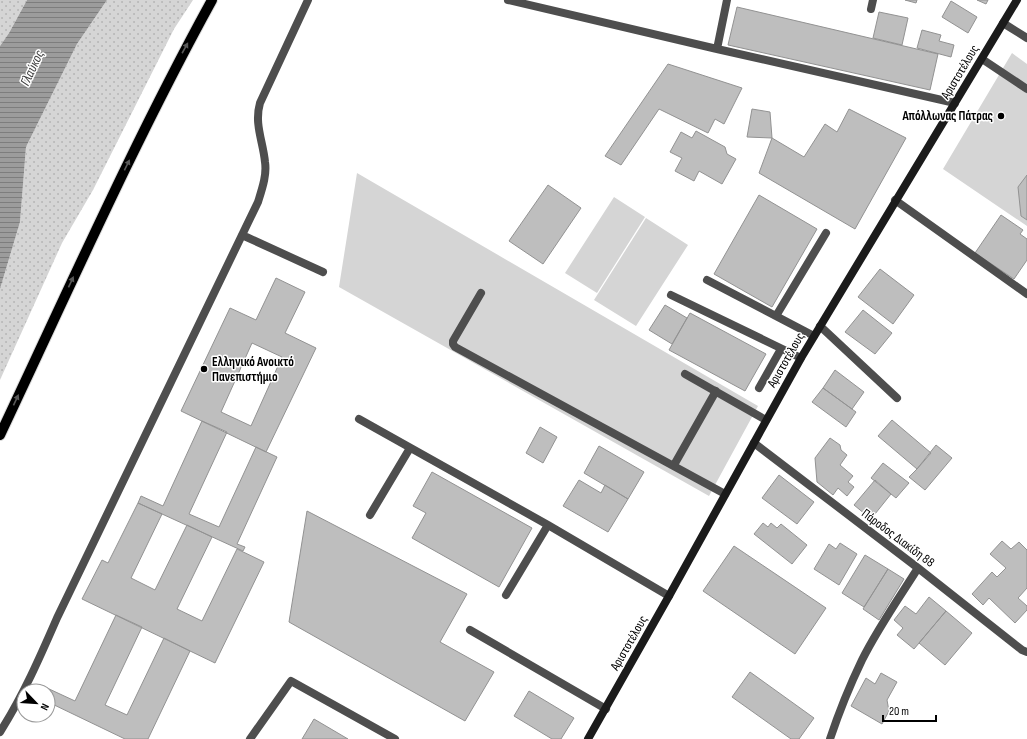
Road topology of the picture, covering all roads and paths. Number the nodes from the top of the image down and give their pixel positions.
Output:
1 (212, 0) edge
2 (308, 0) edge
3 (508, 0) edge
4 (727, 0) edge
5 (873, 0) edge
6 (1017, 0) edge
7 (871, 8) dead end
8 (1004, 23) junction
9 (1027, 38) edge
10 (717, 49) junction
11 (982, 59) junction
12 (1027, 89) edge
13 (956, 103) junction
14 (895, 200) junction
15 (826, 233) dead end
16 (242, 235) junction
17 (323, 272) dead end
18 (707, 280) dead end
19 (481, 293) dead end
20 (1027, 294) edge
21 (671, 295) dead end
22 (776, 316) junction
23 (820, 326) junction
24 (814, 336) junction
25 (781, 349) junction
26 (801, 358) junction
27 (685, 374) dead end
28 (759, 388) dead end
29 (716, 391) junction
30 (897, 398) dead end
31 (358, 419) dead end
32 (766, 420) junction
33 (0, 435) edge
34 (754, 443) junction
35 (410, 448) junction
36 (674, 465) junction
37 (725, 494) junction
38 (370, 515) dead end
39 (548, 525) junction
40 (918, 568) junction
41 (506, 595) dead end
42 (669, 596) junction
43 (470, 630) dead end
44 (1027, 652) edge
45 (606, 709) junction
46 (0, 732) edge
47 (250, 739) edge
48 (395, 739) edge
49 (588, 739) edge
50 (830, 739) edge

33 -> 1 main road
2 - 16 street
3 - 10 street
4 - 10 street
5 - 7 street
6 - 8 main road, Αριστοτέλους
8 - 9 street
8 - 11 main road, Αριστοτέλους
10 - 13 street
11 - 12 street
11 - 13 main road, Αριστοτέλους
13 - 14 main road, Αριστοτέλους
14 - 20 street
14 - 23 main road, Αριστοτέλους
15 - 22 street
16 - 17 street
16 - 46 street
18 - 22 street
19 - 36 street
21 - 25 street
22 - 24 street
23 - 24 main road, Αριστοτέλους
23 - 30 street
24 - 26 main road, Αριστοτέλους
25 - 26 street
25 - 28 street
26 - 32 main road, Αριστοτέλους
27 - 29 street
29 - 32 street
29 - 36 street
31 - 35 street
32 - 34 main road, Αριστοτέλους
34 - 37 main road, Αριστοτέλους
34 - 40 street, Πάροδος Διακίδη 88
35 - 38 street
35 - 39 street
36 - 37 street
37 - 42 main road, Αριστοτέλους
39 - 41 street
39 - 42 street
40 - 44 street, Πάροδος Διακίδη 88
40 - 50 street
42 - 45 main road, Αριστοτέλους
43 - 45 street
45 - 49 main road, Αριστοτέλους
47 - 48 street

